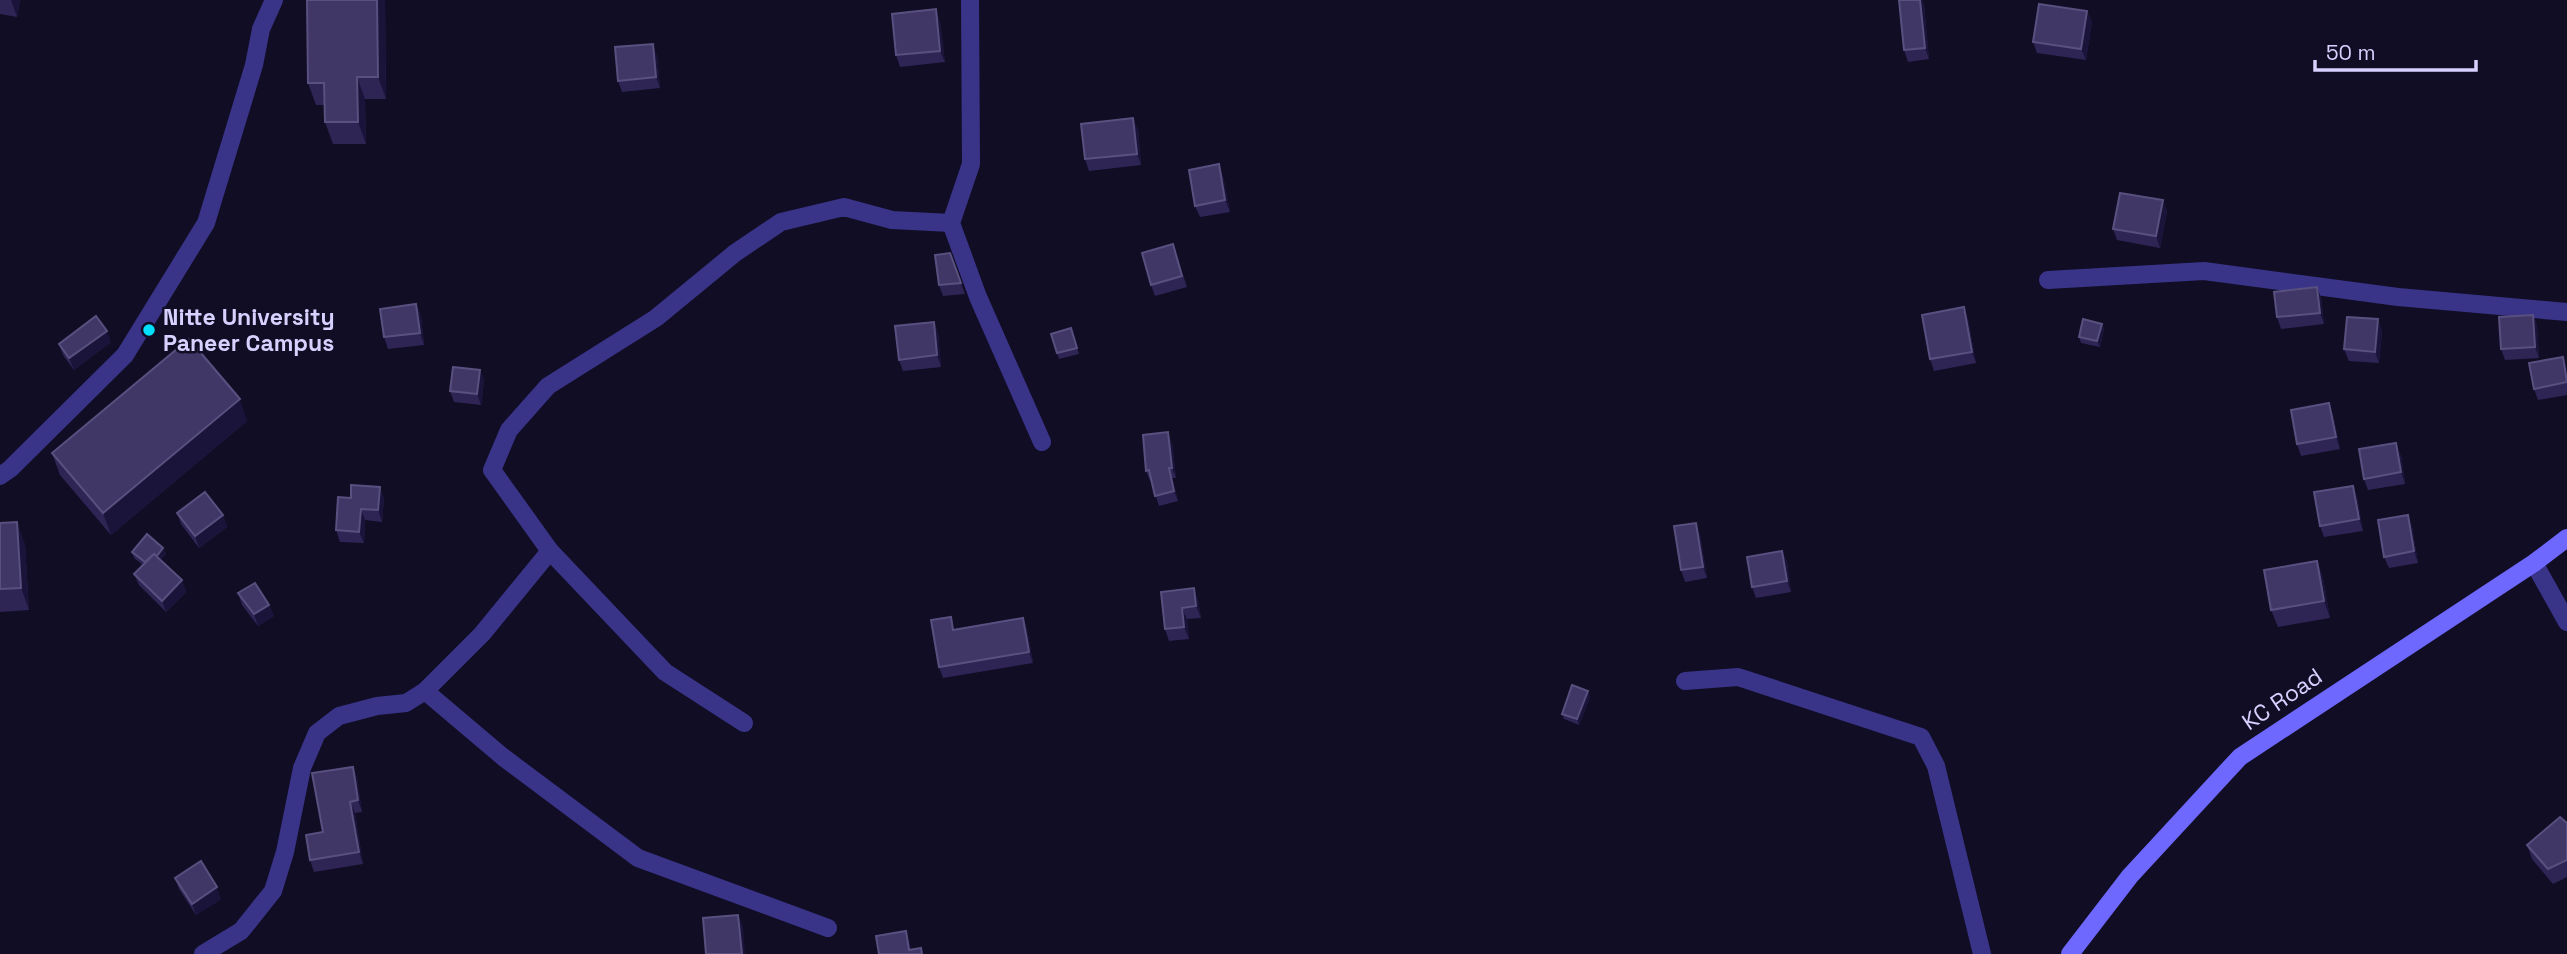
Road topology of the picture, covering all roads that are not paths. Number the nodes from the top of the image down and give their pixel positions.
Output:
1 (274, 0) edge
2 (970, 0) edge
3 (951, 223) junction
4 (2048, 280) dead end
5 (2567, 312) edge
6 (1042, 442) dead end
7 (0, 476) edge
8 (2567, 538) edge
9 (550, 551) junction
10 (2535, 563) junction
11 (2567, 622) edge
12 (1685, 681) dead end
13 (425, 691) junction
14 (744, 723) dead end
15 (828, 928) dead end
16 (203, 954) edge
17 (1982, 954) edge
18 (2070, 954) edge

1 - 7 street
2 - 3 street
3 - 6 street
3 - 9 street
4 - 5 street
8 - 10 main road, KC Road
9 - 13 street
9 - 14 street
10 - 11 street
10 - 18 main road, KC Road
12 - 17 street
13 - 15 street
13 - 16 street

